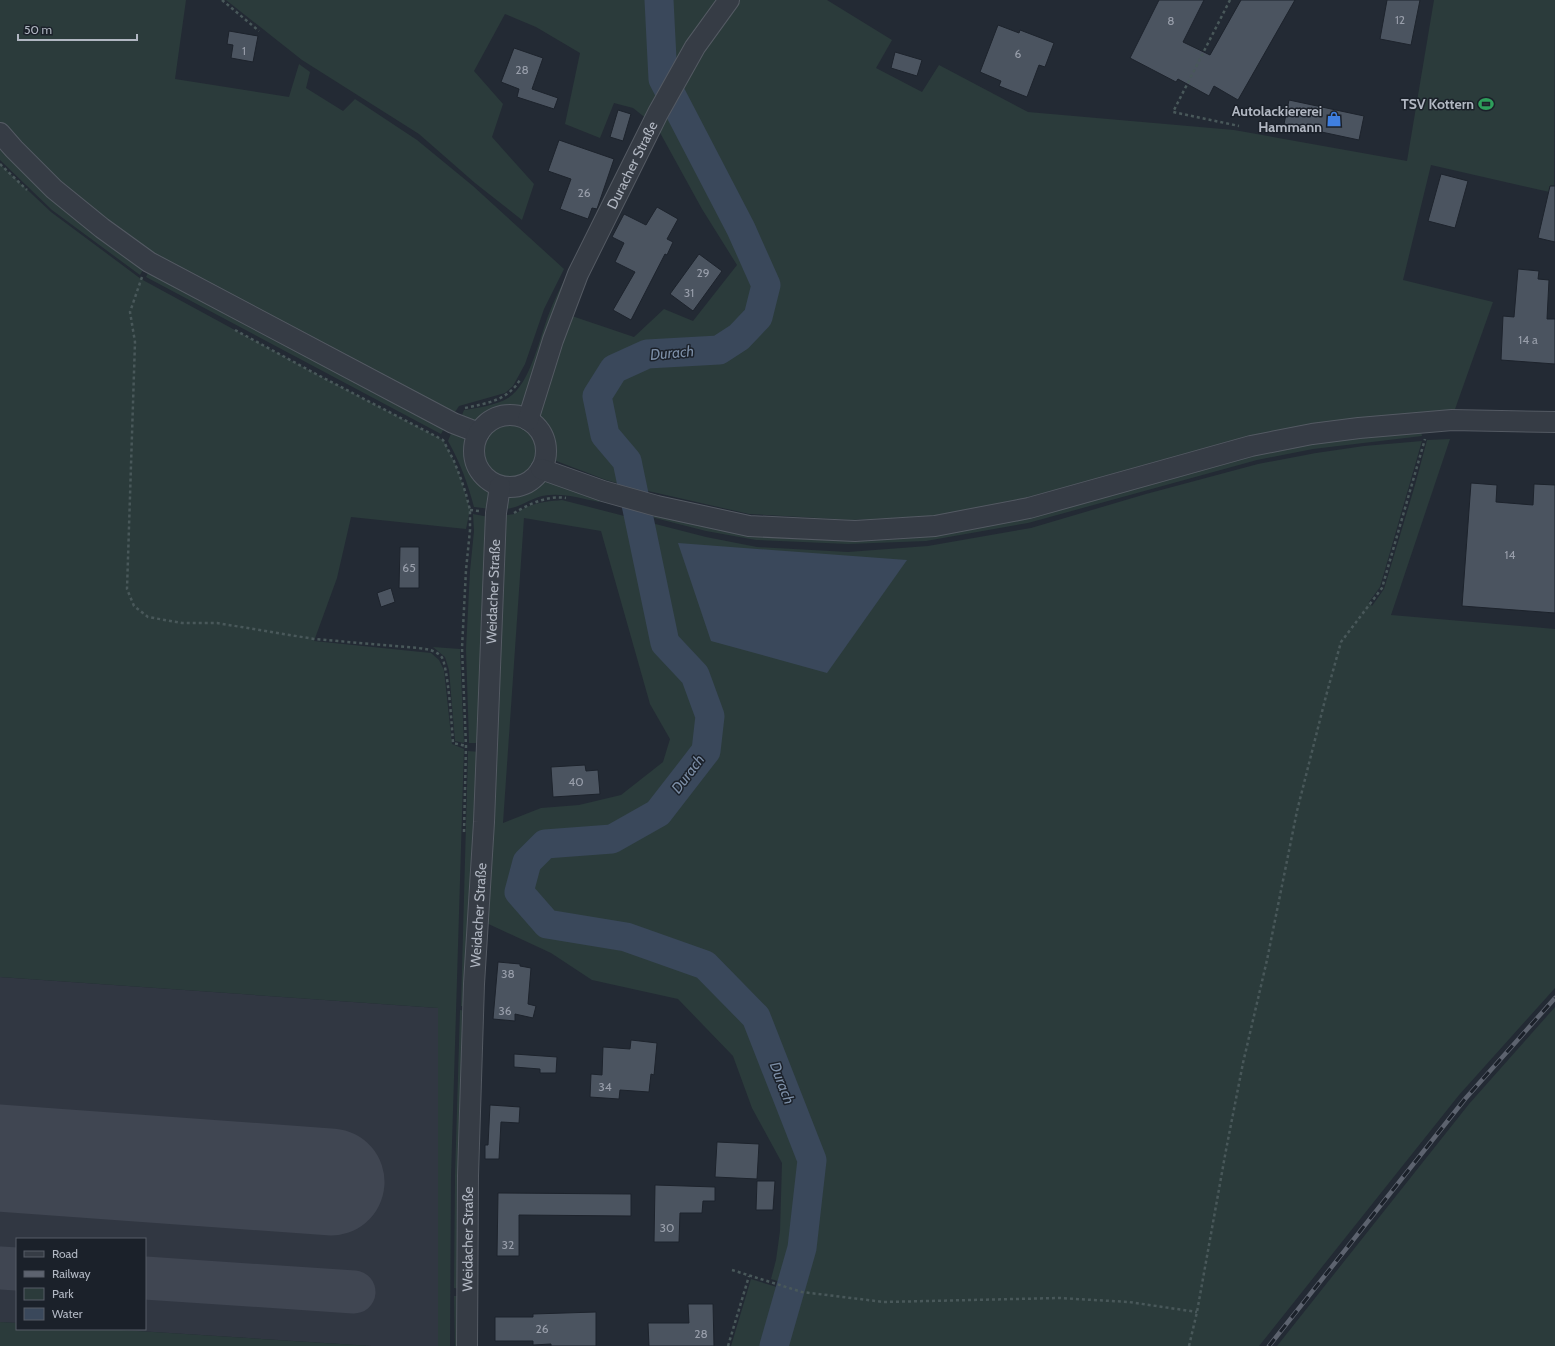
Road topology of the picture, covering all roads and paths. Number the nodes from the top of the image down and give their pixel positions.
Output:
1 (222, 0) edge
2 (729, 0) edge
3 (1230, 0) edge
4 (259, 31) dead end
5 (1239, 126) dead end
6 (0, 133) edge
7 (141, 278) dead end
8 (522, 377) dead end
9 (528, 420) junction
10 (1425, 422) junction
11 (1555, 422) edge
12 (453, 423) junction
13 (479, 433) junction
14 (541, 468) junction
15 (500, 486) junction
16 (569, 499) dead end
17 (496, 513) junction
18 (486, 748) junction
19 (732, 1270) dead end
20 (749, 1276) junction
21 (1197, 1312) junction
22 (467, 1346) edge
23 (728, 1346) edge
24 (1189, 1346) edge

1 - 4 path
2 - 9 street, Duracher Straße
3 - 5 path
6 - 12 street
7 - 18 path
8 - 12 path
9 - 13 street
9 - 14 street
10 - 11 street
10 - 14 street
10 - 21 path
12 - 13 street
12 - 17 path
13 - 15 street
14 - 15 street
15 - 17 street, Weidacher Straße
16 - 17 path
17 - 18 street, Weidacher Straße
18 - 22 street, Weidacher Straße
19 - 20 path
20 - 21 path
20 - 23 path
21 - 24 path

